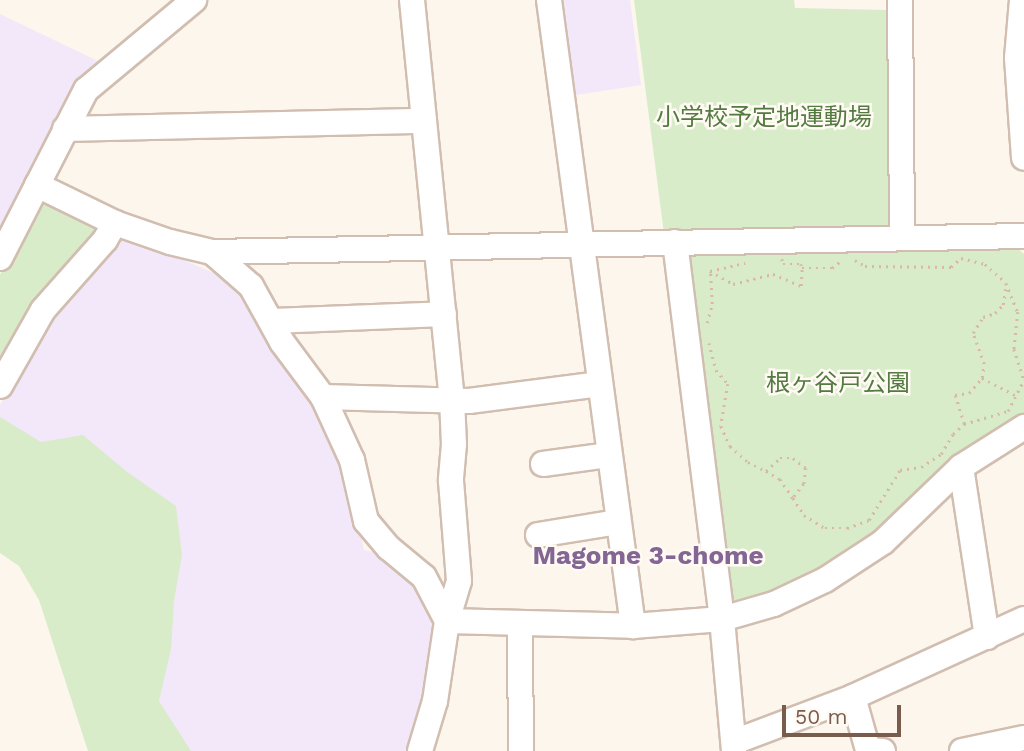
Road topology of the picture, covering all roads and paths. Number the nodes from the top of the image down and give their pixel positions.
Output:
1 (194, 0) edge
2 (412, 0) edge
3 (549, 0) edge
4 (900, 0) edge
5 (1022, 0) edge
6 (424, 121) junction
7 (65, 128) junction
8 (1024, 158) edge
9 (37, 185) junction
10 (115, 223) junction
11 (1024, 236) edge
12 (902, 238) junction
13 (675, 242) junction
14 (582, 244) junction
15 (436, 246) junction
16 (212, 252) junction
17 (0, 258) edge
18 (756, 260) dead end
19 (769, 260) dead end
20 (802, 268) junction
21 (710, 271) junction
22 (1006, 283) junction
23 (444, 314) junction
24 (272, 321) junction
25 (705, 326) dead end
26 (708, 337) dead end
27 (982, 378) junction
28 (1024, 380) edge
29 (600, 384) junction
30 (0, 386) edge
31 (1016, 395) junction
32 (323, 397) junction
33 (452, 399) junction
34 (964, 424) junction
35 (1024, 428) edge
36 (609, 455) junction
37 (543, 464) dead end
38 (961, 467) junction
39 (765, 471) junction
40 (793, 498) junction
41 (617, 522) junction
42 (538, 535) dead end
43 (722, 619) junction
44 (1024, 619) edge
45 (447, 621) junction
46 (520, 623) junction
47 (633, 626) junction
48 (986, 637) junction
49 (853, 697) junction
50 (1024, 738) edge
51 (734, 747) edge
52 (420, 751) edge
53 (521, 751) edge
54 (883, 751) edge
55 (962, 751) edge

1 - 7 street
2 - 6 street
3 - 14 street
4 - 12 street
5 - 8 street
6 - 7 street
6 - 15 street
7 - 9 street
9 - 10 street
9 - 17 street
10 - 16 street
10 - 30 street
11 - 12 street
12 - 13 street
13 - 14 street
13 - 43 street
14 - 15 street
14 - 29 street
15 - 16 street
15 - 23 street
16 - 24 street
18 - 21 path
19 - 20 path
20 - 21 path
20 - 22 path
21 - 25 path
22 - 27 path
22 - 28 path
23 - 24 street
23 - 33 street
24 - 32 street
26 - 39 path
27 - 31 path
27 - 34 path
28 - 31 path
29 - 33 street
29 - 36 street
31 - 34 path
32 - 33 street
32 - 45 street
33 - 45 street
34 - 40 path
35 - 38 street
36 - 37 street
36 - 41 street
38 - 43 street
38 - 48 street
39 - 40 path
39 - 40 path
41 - 42 street
41 - 47 street
43 - 47 street
43 - 51 street
44 - 48 street
45 - 46 street
45 - 52 street
46 - 47 street
46 - 53 street
48 - 49 street
49 - 51 street
49 - 54 street
50 - 55 street

